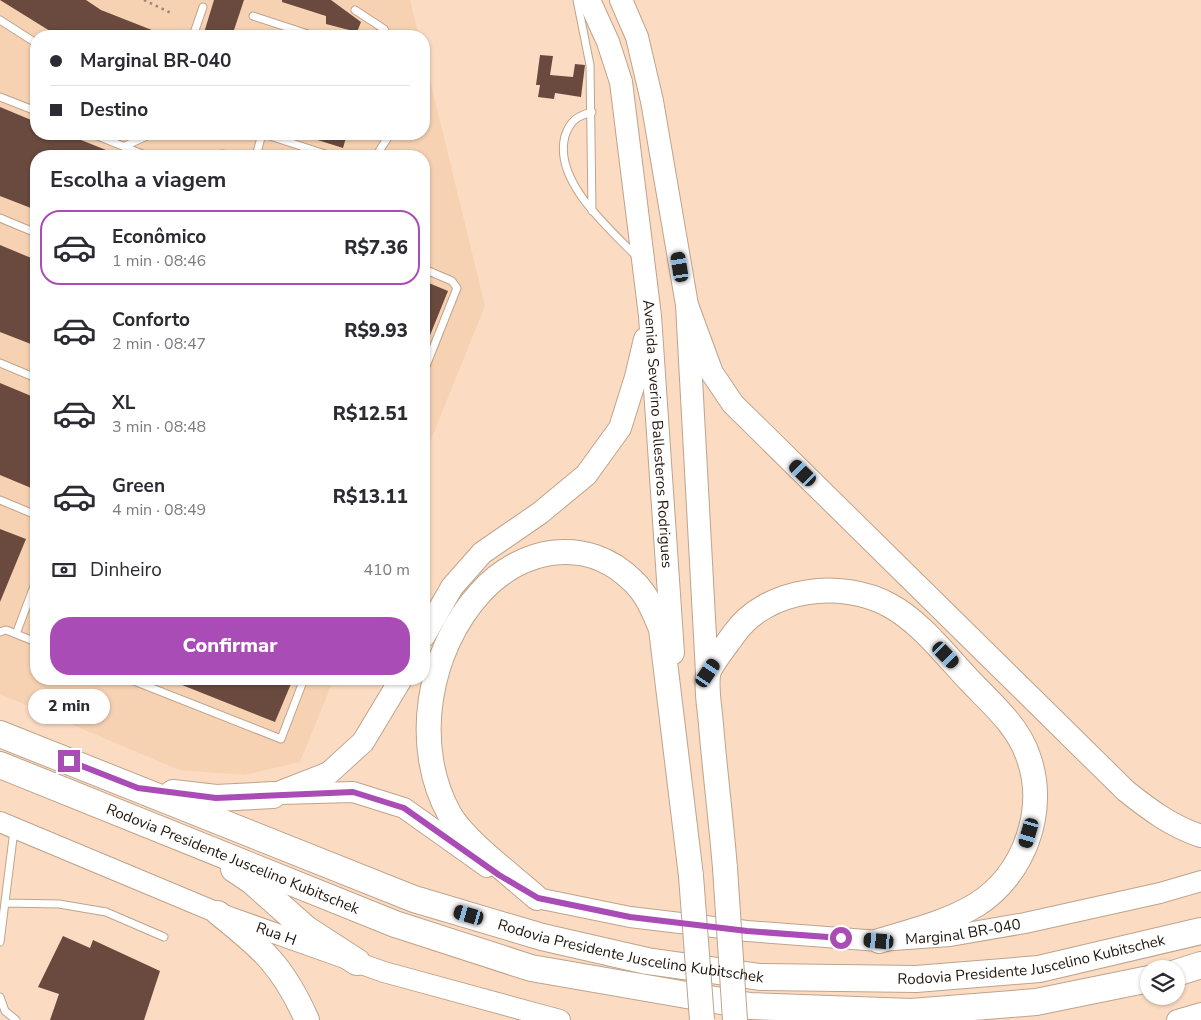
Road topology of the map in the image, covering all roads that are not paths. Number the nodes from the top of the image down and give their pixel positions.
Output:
1 (577, 0) edge
2 (589, 0) edge
3 (621, 0) edge
4 (202, 6) dead end
5 (354, 10) dead end
6 (253, 16) dead end
7 (0, 20) edge
8 (195, 30) edge
9 (296, 30) edge
10 (384, 30) edge
11 (30, 39) edge
12 (0, 97) edge
13 (30, 109) edge
14 (592, 112) junction
15 (109, 140) edge
16 (138, 140) edge
17 (282, 140) edge
18 (125, 146) junction
19 (134, 150) edge
20 (312, 150) edge
21 (592, 210) junction
22 (0, 218) edge
23 (30, 230) edge
24 (644, 263) junction
25 (430, 272) edge
26 (687, 304) junction
27 (650, 316) junction
28 (430, 356) edge
29 (0, 363) edge
30 (30, 376) edge
31 (0, 500) edge
32 (30, 512) edge
33 (30, 598) edge
34 (430, 626) edge
35 (0, 632) edge
36 (16, 634) junction
37 (30, 640) edge
38 (708, 673) junction
39 (145, 685) edge
40 (302, 685) edge
41 (397, 685) edge
42 (0, 734) edge
43 (0, 765) edge
44 (138, 788) junction
45 (273, 795) junction
46 (682, 796) junction
47 (7, 825) edge
48 (1201, 836) edge
49 (200, 845) junction
50 (1201, 881) edge
51 (3, 891) edge
52 (538, 898) junction
53 (5, 903) junction
54 (218, 913) junction
55 (1201, 931) edge
56 (164, 937) dead end
57 (879, 941) junction
58 (0, 942) edge
59 (357, 962) junction
60 (1201, 966) edge
61 (1185, 970) edge
62 (1140, 981) edge
63 (0, 997) edge
64 (1201, 1013) edge
65 (16, 1020) edge
66 (307, 1020) edge
67 (560, 1020) edge
68 (702, 1020) edge
69 (735, 1020) edge
70 (1177, 1020) edge

1 - 14 lane
2 - 24 main road, Avenida Severino Ballesteros Rodrigues
3 - 26 main road
4 - 8 lane
5 - 10 lane
6 - 9 lane
7 - 11 lane
12 - 13 lane
14 - 21 lane
14 - 21 lane
15 - 18 lane
16 - 18 lane
17 - 20 lane
18 - 19 lane
21 - 24 lane
22 - 23 lane
24 - 27 main road, Avenida Severino Ballesteros Rodrigues
25 - 28 lane
26 - 38 main road
26 - 48 main road
27 - 34 main road
27 - 46 main road, Avenida Severino Ballesteros Rodrigues
29 - 30 lane
31 - 32 lane
33 - 36 lane
35 - 36 lane
36 - 37 lane
38 - 57 highway
38 - 69 highway, bridge
39 - 40 lane
41 - 45 main road
42 - 44 highway, Rodovia Presidente Juscelino Kubitschek
43 - 49 highway, Rodovia Presidente Juscelino Kubitschek
44 - 45 highway
44 - 55 highway, Rodovia Presidente Juscelino Kubitschek
45 - 52 main road, Marginal BR-040
46 - 52 highway
46 - 68 highway, Avenida Severino Ballesteros Rodrigues, bridge
47 - 51 lane
47 - 54 main road, Rua H
49 - 59 highway
49 - 62 highway, Rodovia Presidente Juscelino Kubitschek
50 - 57 main road, Marginal BR-040
51 - 53 lane
52 - 57 main road, Marginal BR-040
53 - 56 lane
53 - 58 lane
54 - 59 main road, Rua H
54 - 66 highway
59 - 67 main road, Rua H
60 - 61 highway
63 - 65 lane
64 - 70 main road

